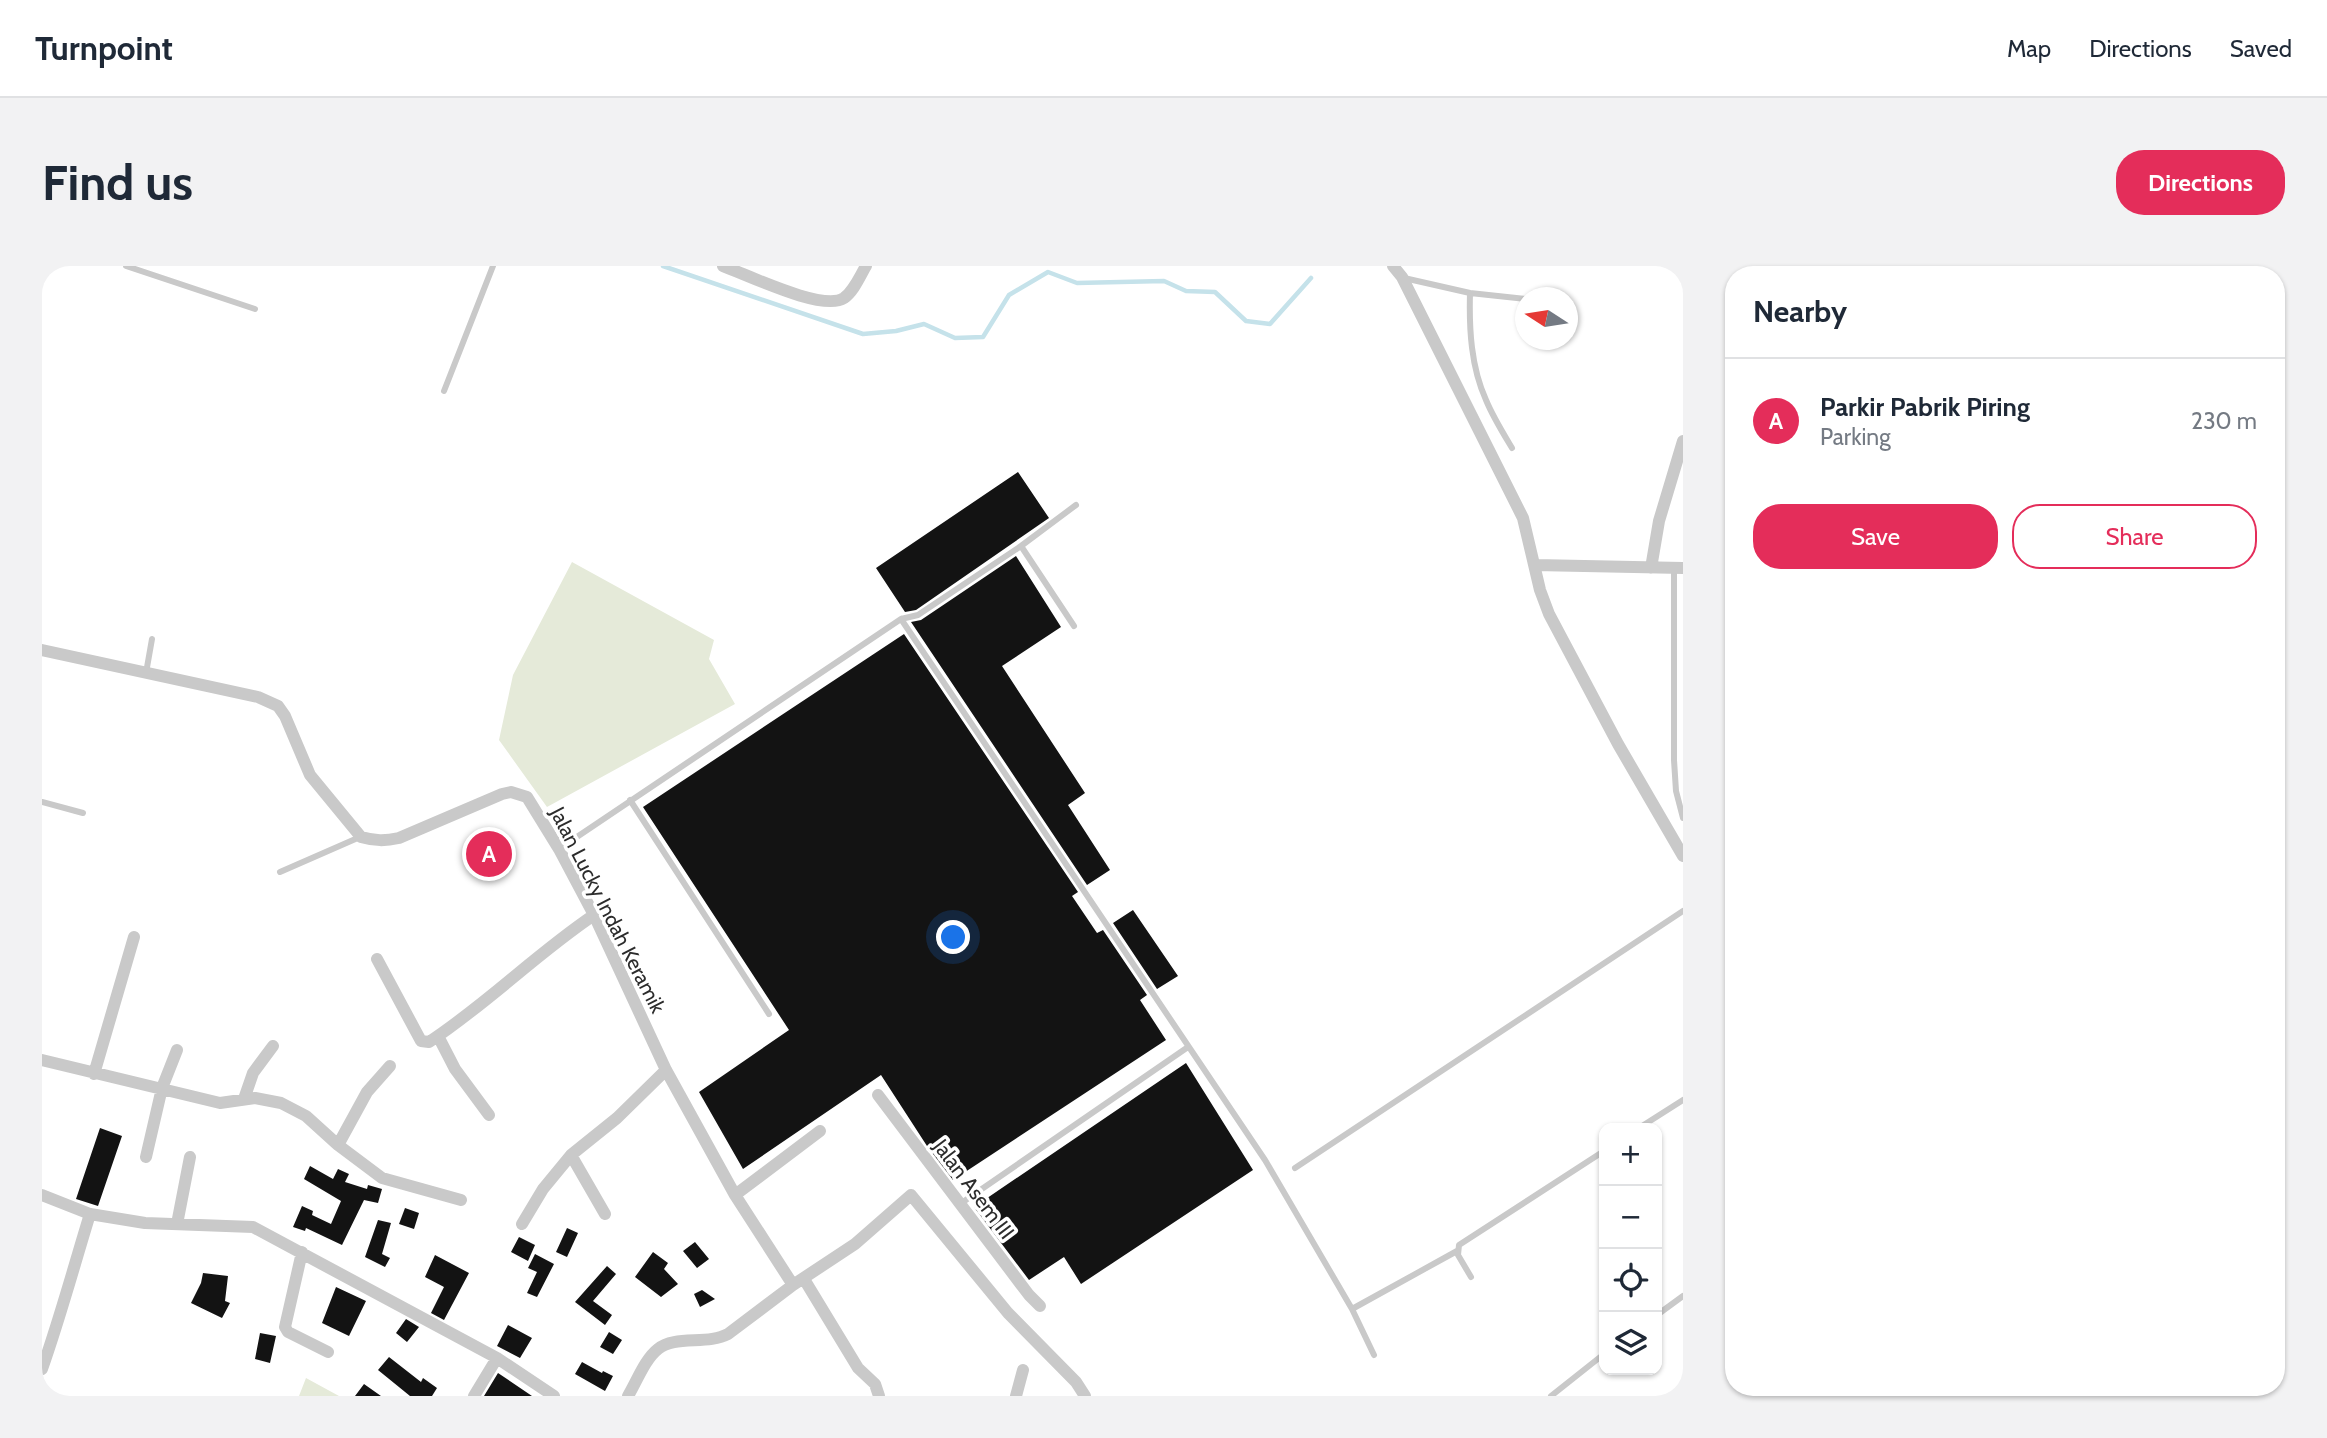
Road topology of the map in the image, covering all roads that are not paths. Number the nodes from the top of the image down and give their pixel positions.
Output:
1 (125, 266) edge
2 (493, 266) edge
3 (723, 266) edge
4 (866, 266) edge
5 (1393, 266) edge
6 (1402, 277) junction
7 (1470, 293) junction
8 (1515, 298) edge
9 (255, 309) dead end
10 (444, 391) dead end
11 (1683, 441) edge
12 (1512, 449) dead end
13 (1076, 505) dead end
14 (1021, 546) junction
15 (1535, 565) junction
16 (1651, 568) junction
17 (1679, 568) edge
18 (901, 619) junction
19 (1074, 626) dead end
20 (152, 639) dead end
21 (42, 650) edge
22 (146, 673) junction
23 (630, 800) junction
24 (42, 802) edge
25 (83, 813) dead end
26 (1683, 818) edge
27 (362, 836) junction
28 (559, 849) junction
29 (1683, 856) edge
30 (281, 872) dead end
31 (1681, 912) edge
32 (593, 915) junction
33 (134, 937) dead end
34 (377, 959) dead end
35 (769, 1014) dead end
36 (438, 1036) junction
37 (273, 1046) dead end
38 (1188, 1047) junction
39 (177, 1050) dead end
40 (42, 1060) edge
41 (390, 1066) dead end
42 (666, 1070) junction
43 (94, 1073) junction
44 (162, 1088) junction
45 (878, 1094) dead end
46 (244, 1099) junction
47 (1683, 1100) edge
48 (489, 1115) dead end
49 (1647, 1123) edge
50 (820, 1131) dead end
51 (338, 1145) junction
52 (1599, 1154) edge
53 (571, 1155) junction
54 (146, 1157) dead end
55 (190, 1157) dead end
56 (1294, 1168) dead end
57 (42, 1195) edge
58 (735, 1195) junction
59 (460, 1200) dead end
60 (960, 1204) junction
61 (90, 1214) junction
62 (604, 1214) dead end
63 (177, 1223) junction
64 (522, 1224) dead end
65 (1457, 1251) junction
66 (302, 1252) junction
67 (1471, 1277) dead end
68 (798, 1282) junction
69 (1683, 1296) edge
70 (1040, 1306) dead end
71 (1352, 1309) junction
72 (1661, 1312) edge
73 (328, 1352) dead end
74 (1374, 1355) dead end
75 (497, 1358) junction
76 (1599, 1358) edge
77 (42, 1369) edge
78 (1023, 1370) dead end
79 (1076, 1382) junction
80 (474, 1396) edge
81 (554, 1396) edge
82 (628, 1396) edge
83 (879, 1396) edge
84 (1016, 1396) edge
85 (1072, 1396) edge
86 (1085, 1396) edge
87 (1550, 1396) edge

1 - 9 lane
2 - 10 lane
3 - 4 street
5 - 6 street
6 - 7 lane
6 - 15 street
7 - 8 lane
7 - 12 lane
11 - 16 street
13 - 14 lane
14 - 18 lane
14 - 19 lane
15 - 16 street
15 - 29 street
16 - 17 street
17 - 26 lane
18 - 23 lane
18 - 38 lane
20 - 22 lane
21 - 22 street
22 - 27 street
23 - 28 lane
23 - 35 lane
24 - 25 lane
27 - 28 street, Jalan Lucky Indah Keramik
27 - 30 lane
28 - 32 street, Jalan Lucky Indah Keramik
31 - 56 lane
32 - 36 street
32 - 42 street, Jalan Lucky Indah Keramik
33 - 43 street
34 - 36 street
36 - 48 street
37 - 46 street
38 - 60 lane
38 - 71 lane
39 - 44 street
40 - 43 street
41 - 51 street
42 - 53 street
42 - 58 street, Jalan Lucky Indah Keramik
43 - 44 street
44 - 46 street
44 - 54 street
45 - 60 street, Jalan Asem III
46 - 51 street
47 - 49 lane
50 - 58 street
51 - 59 street
52 - 65 lane
53 - 62 street
53 - 64 street
55 - 63 street
57 - 61 street
58 - 68 street, Jalan Lucky Indah Keramik
60 - 70 street, Jalan Asem III
61 - 63 street
61 - 77 street
63 - 66 street
65 - 67 lane
65 - 71 lane
66 - 73 street
66 - 75 street
68 - 79 street
68 - 82 street
68 - 83 street, Jalan Lucky Indah Keramik
69 - 72 lane
71 - 74 lane
75 - 80 street
75 - 81 street
76 - 87 lane
78 - 84 street
79 - 85 street
79 - 86 street

